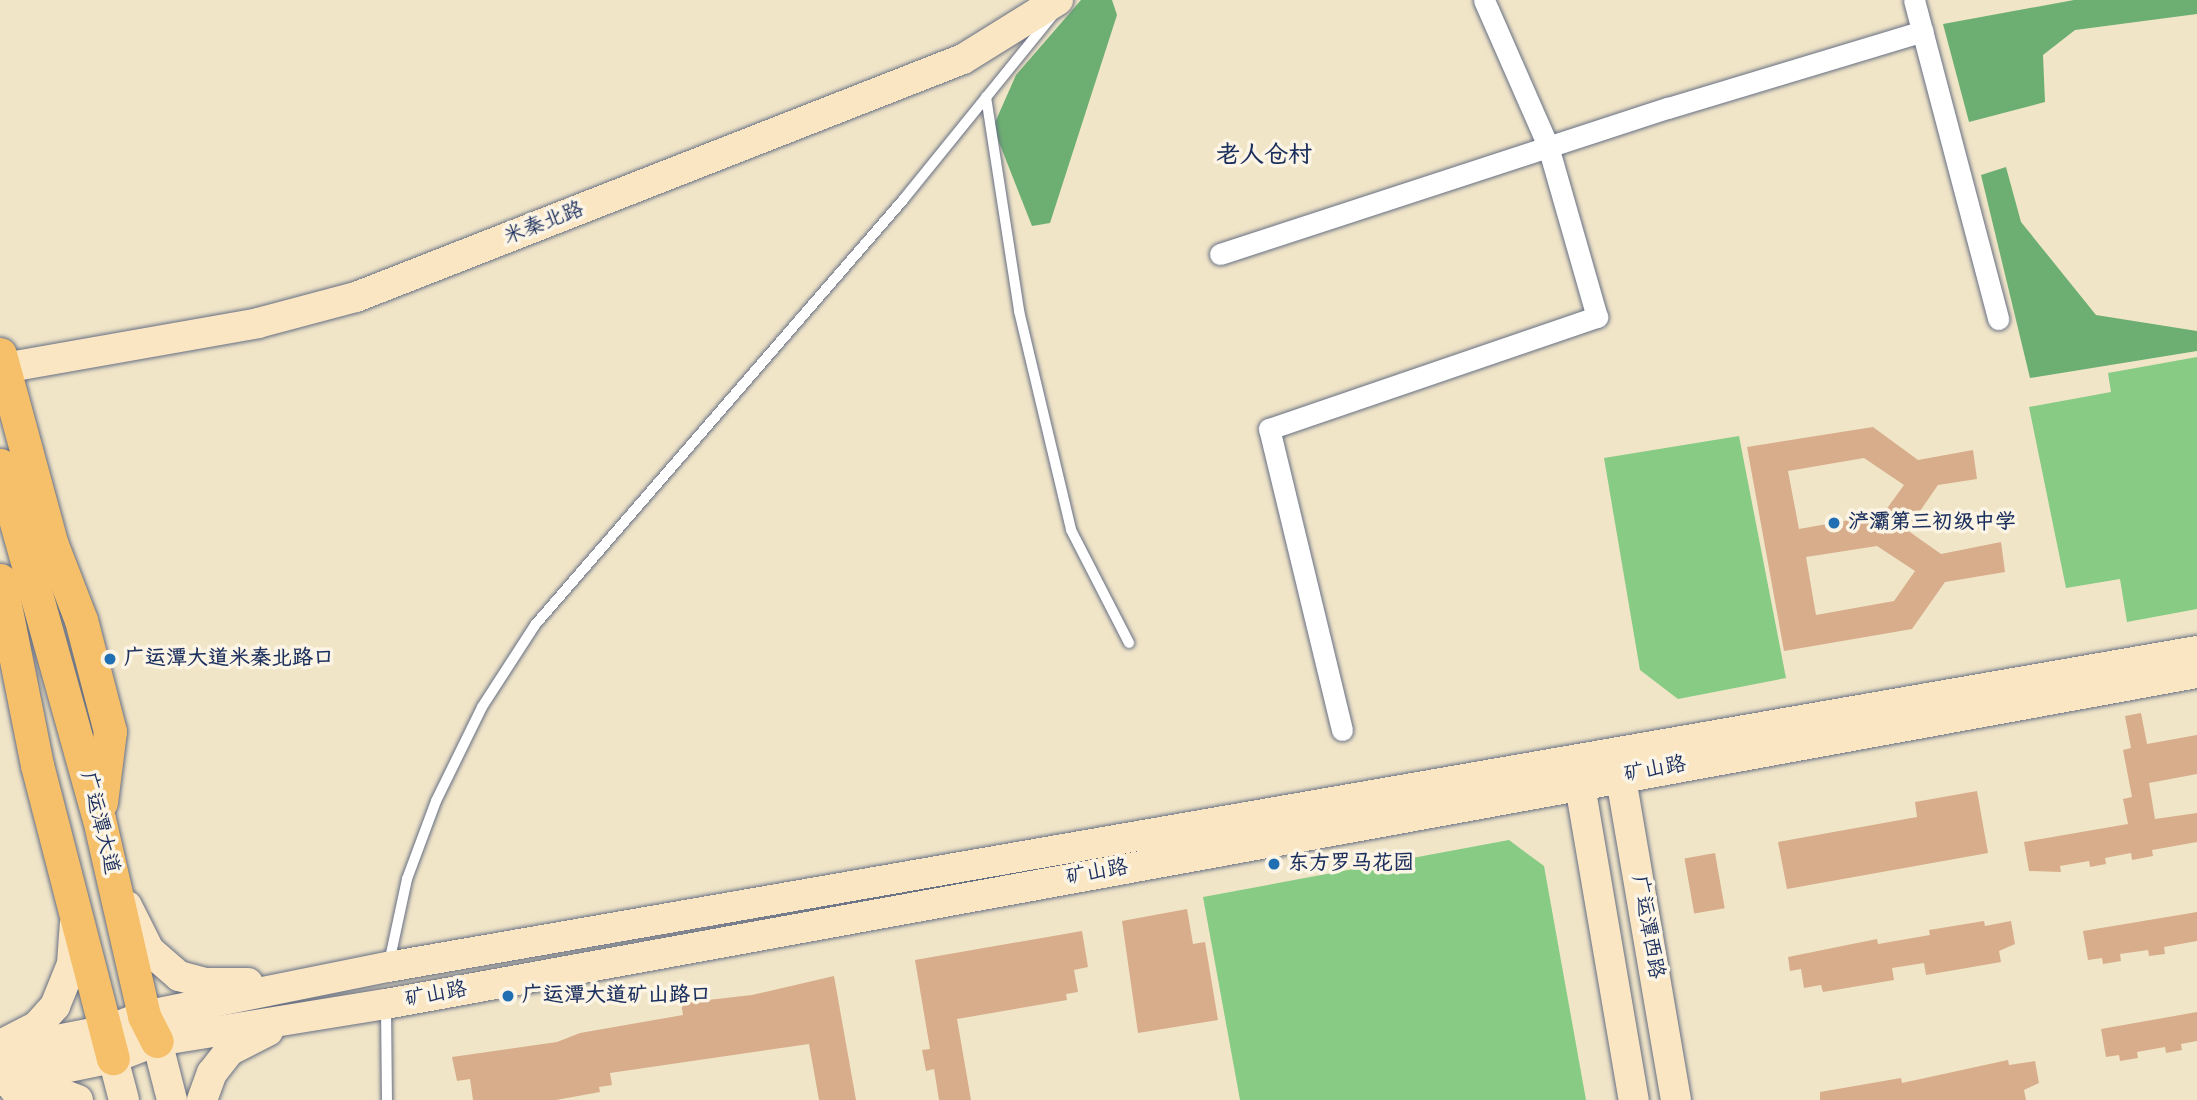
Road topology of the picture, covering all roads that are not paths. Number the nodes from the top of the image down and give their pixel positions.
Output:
1 (1058, 0) edge
2 (1065, 0) edge
3 (1484, 0) edge
4 (1914, 0) edge
5 (1923, 31) junction
6 (986, 97) junction
7 (1548, 146) junction
8 (1220, 254) dead end
9 (1998, 319) dead end
10 (2, 361) edge
11 (0, 465) edge
12 (0, 580) edge
13 (6, 620) edge
14 (1129, 643) dead end
15 (2197, 651) edge
16 (2197, 673) edge
17 (1342, 730) dead end
18 (1619, 765) junction
19 (1578, 773) junction
20 (99, 819) junction
21 (110, 867) junction
22 (74, 901) junction
23 (388, 967) junction
24 (326, 979) junction
25 (386, 1004) junction
26 (317, 1016) junction
27 (151, 1028) junction
28 (111, 1044) junction
29 (0, 1045) edge
30 (0, 1051) edge
31 (0, 1081) edge
32 (0, 1090) edge
33 (78, 1100) edge
34 (124, 1100) edge
35 (172, 1100) edge
36 (202, 1100) edge
37 (387, 1100) edge
38 (1634, 1100) edge
39 (1676, 1100) edge

1 - 10 main road, 米秦北路
2 - 6 lane
3 - 7 street
4 - 5 street
5 - 7 street
5 - 9 street
6 - 14 lane
6 - 23 lane
7 - 8 street
7 - 17 street
10 - 20 main road
11 - 20 main road, 广运潭大道
12 - 13 main road, 广运潭大道
13 - 22 main road, 广运潭大道
15 - 18 main road, 矿山路
16 - 18 main road, 矿山路
18 - 19 main road, 矿山路
18 - 39 main road, 广运潭西路
19 - 23 main road, 矿山路
19 - 25 main road, 矿山路
19 - 38 main road, 广运潭西路
20 - 21 main road, 广运潭大道
21 - 24 main road
21 - 27 main road, 广运潭大道
22 - 28 main road, 广运潭大道
22 - 29 main road
23 - 24 main road, 矿山路
24 - 27 main road, 矿山路
25 - 26 main road, 矿山路
25 - 37 lane
26 - 27 main road, 矿山路
26 - 36 main road
27 - 28 main road, 矿山路
27 - 35 main road, 广运潭大道
28 - 30 main road, 矿山路
28 - 31 main road, 矿山路
28 - 34 main road, 广运潭大道
32 - 33 main road

